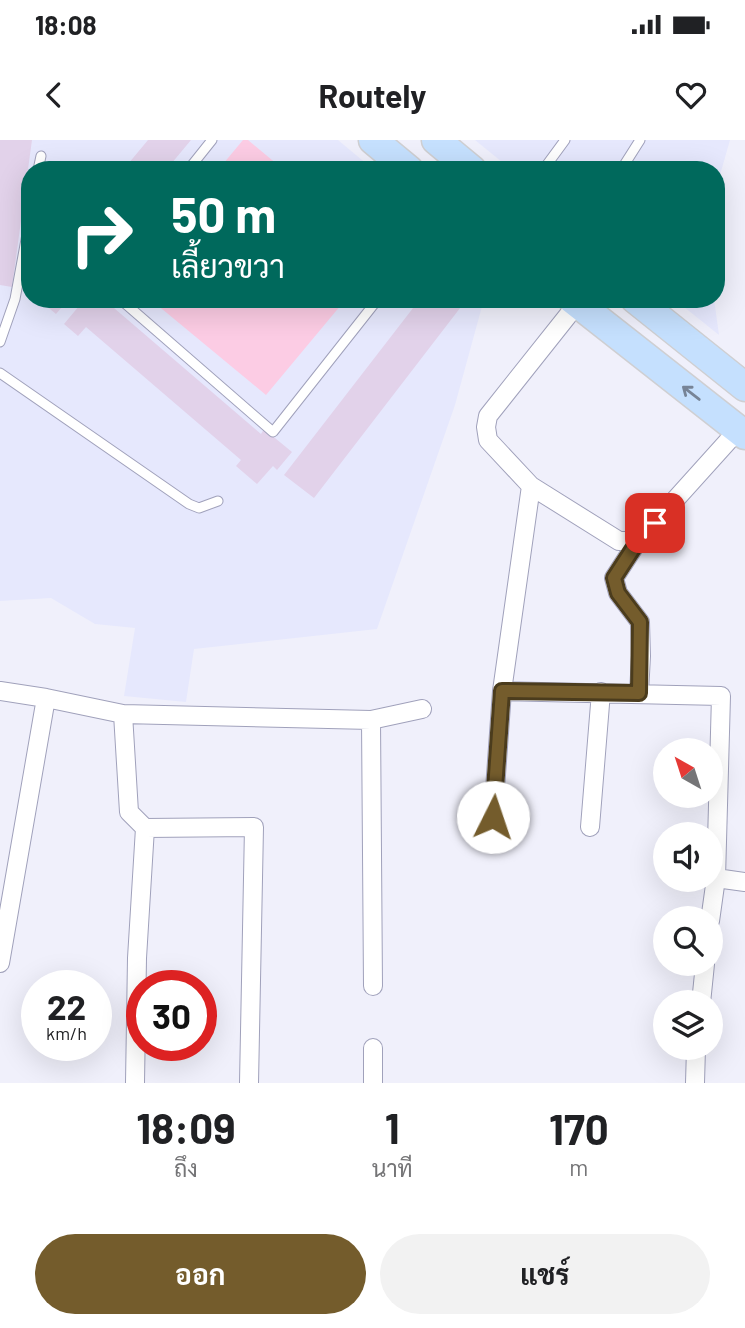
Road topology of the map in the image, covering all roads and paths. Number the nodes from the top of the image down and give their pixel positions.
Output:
1 (212, 140) edge
2 (373, 140) edge
3 (436, 140) edge
4 (565, 140) edge
5 (639, 140) edge
6 (41, 156) dead end
7 (40, 161) edge
8 (195, 161) edge
9 (398, 161) edge
10 (461, 161) edge
11 (550, 161) edge
12 (626, 161) edge
13 (21, 267) edge
14 (130, 308) edge
15 (371, 308) edge
16 (569, 308) edge
17 (583, 308) edge
18 (646, 308) edge
19 (0, 341) edge
20 (0, 373) edge
21 (745, 387) edge
22 (742, 433) edge
23 (531, 486) junction
24 (218, 501) dead end
25 (638, 541) junction
26 (0, 691) edge
27 (502, 691) junction
28 (601, 692) junction
29 (639, 693) junction
30 (46, 698) junction
31 (422, 709) dead end
32 (123, 714) junction
33 (371, 720) junction
34 (493, 817) dead end
35 (718, 822) edge
36 (590, 827) dead end
37 (145, 828) junction
38 (723, 879) edge
39 (745, 882) edge
40 (0, 963) edge
41 (373, 986) dead end
42 (373, 1048) dead end
43 (696, 1060) edge
44 (135, 1083) edge
45 (249, 1083) edge
46 (373, 1083) edge
47 (695, 1083) edge

1 - 8 lane
2 - 9 main road
3 - 10 main road
4 - 11 lane
5 - 12 lane
6 - 7 lane
13 - 19 lane
14 - 15 lane
16 - 23 street
22 -> 17 main road
18 - 21 main road
20 - 24 lane
22 - 25 street
23 - 25 street
23 - 27 street
25 - 29 street
26 - 30 street
27 - 28 street
27 - 34 street
28 - 29 street
28 - 36 street
29 - 35 street
30 - 32 street
30 - 40 street
31 - 33 street
32 - 33 street
32 - 37 street
33 - 41 street
37 - 44 street
37 - 45 street
38 - 39 street
42 - 46 street
43 - 47 street

